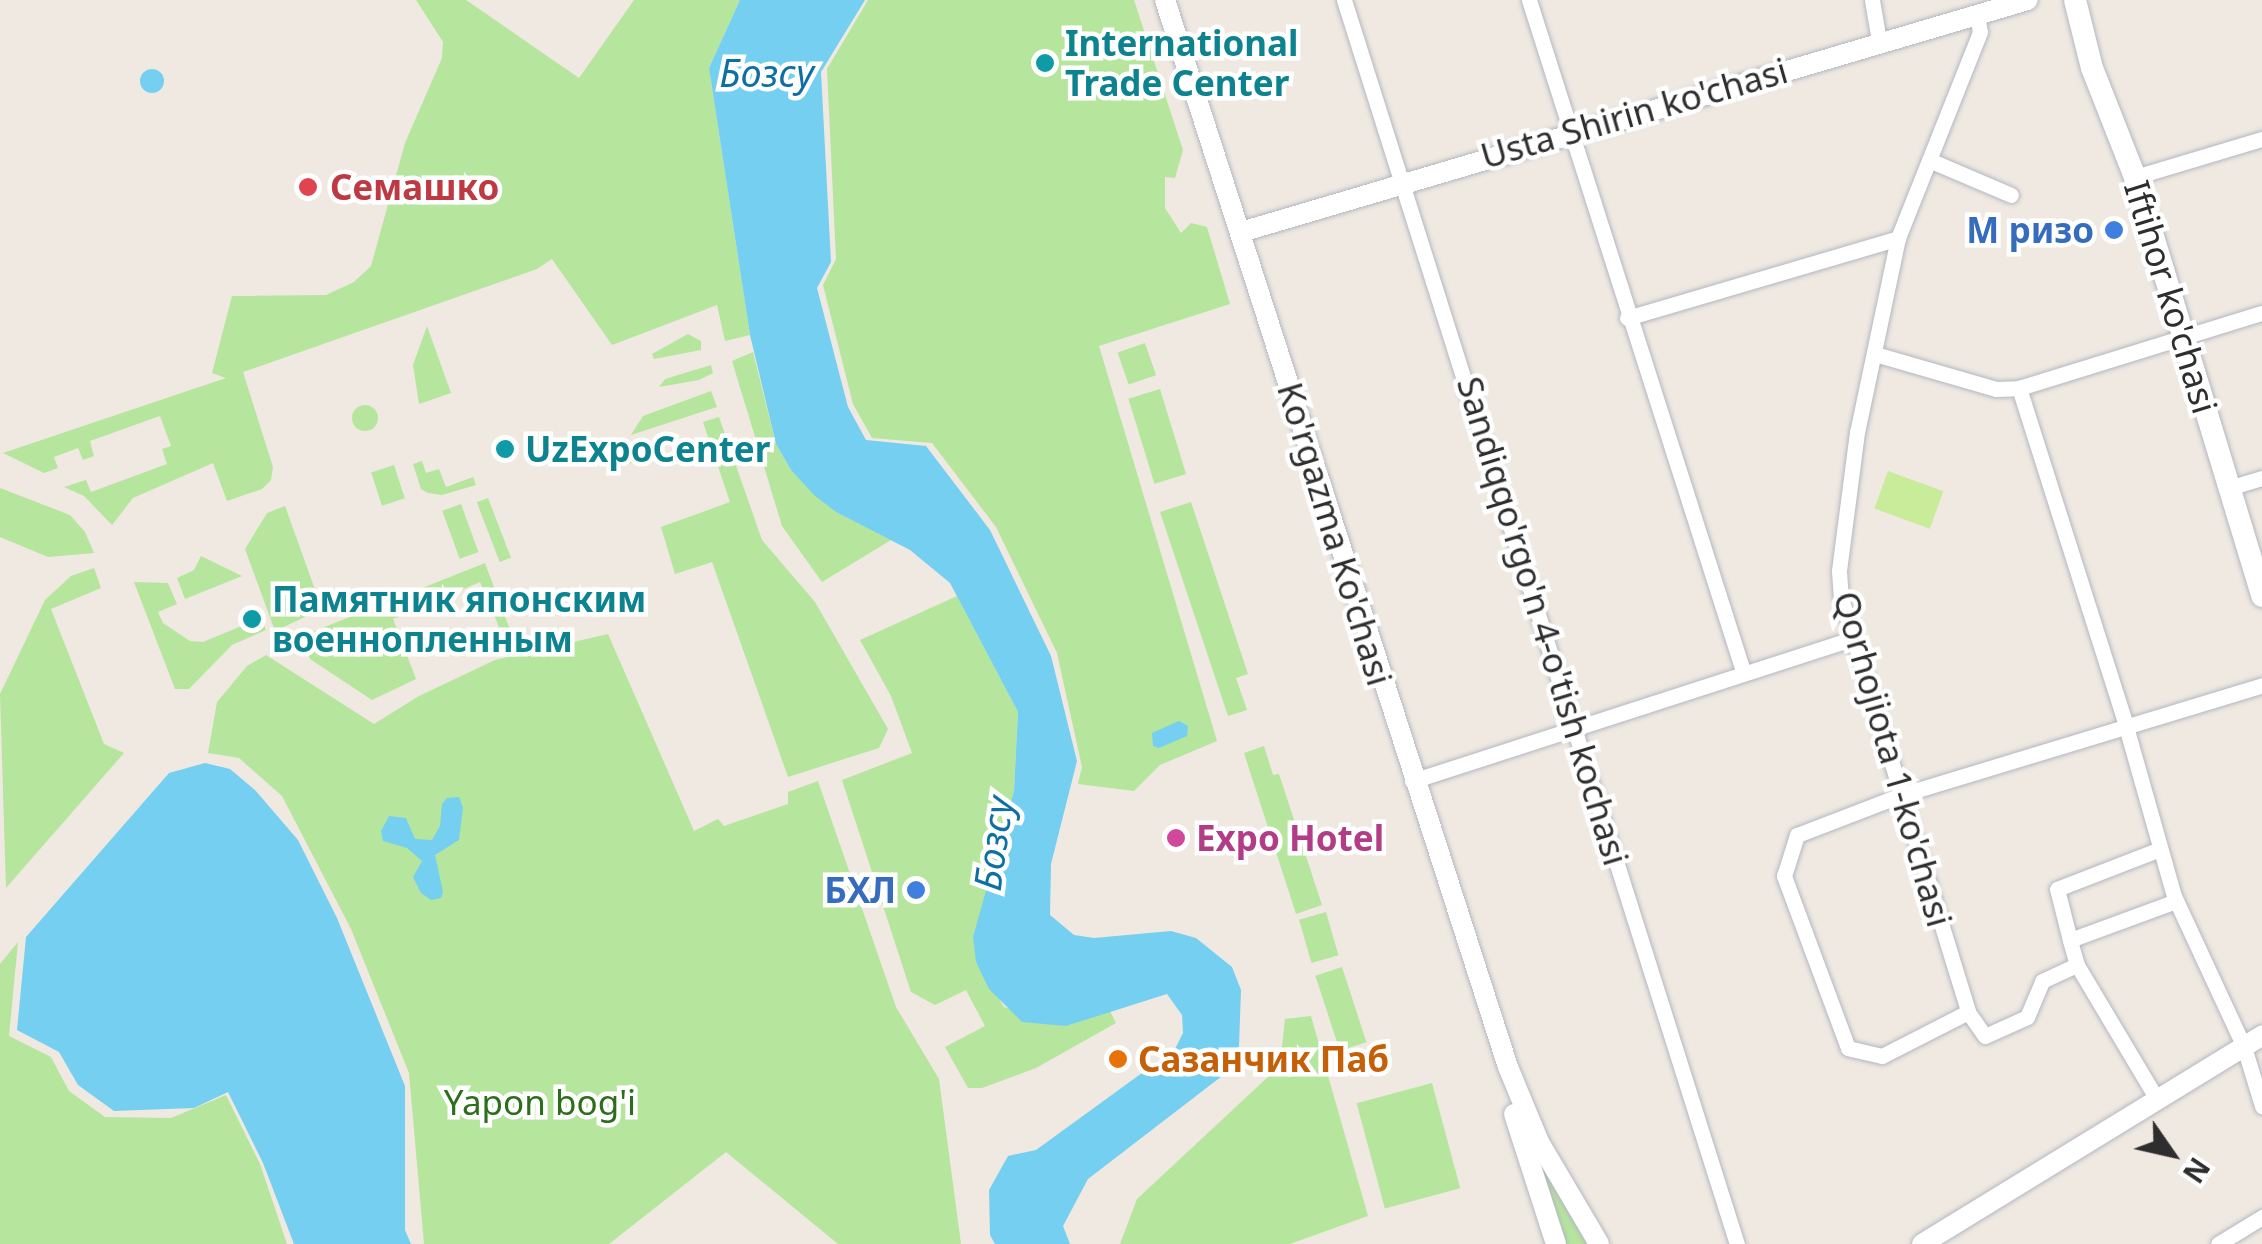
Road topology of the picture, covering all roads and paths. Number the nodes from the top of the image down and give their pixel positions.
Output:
1 (1166, 0) edge
2 (1344, 0) edge
3 (1529, 0) edge
4 (1872, 0) edge
5 (2028, 0) edge
6 (2075, 0) edge
7 (1976, 14) junction
8 (1879, 41) junction
9 (1569, 132) junction
10 (2262, 139) edge
11 (1929, 160) junction
12 (2135, 177) junction
13 (1404, 181) junction
14 (2011, 195) dead end
15 (1241, 232) junction
16 (1898, 238) junction
17 (2262, 314) edge
18 (1628, 318) junction
19 (2184, 336) junction
20 (1876, 354) junction
21 (2019, 388) junction
22 (2262, 478) edge
23 (2229, 488) junction
24 (2262, 596) edge
25 (1852, 639) junction
26 (1743, 671) junction
27 (2262, 685) edge
28 (2125, 724) junction
29 (1576, 725) junction
30 (1412, 781) junction
31 (1901, 795) junction
32 (2160, 849) junction
33 (2176, 901) junction
34 (2070, 940) junction
35 (2078, 965) junction
36 (1968, 1012) junction
37 (2253, 1041) edge
38 (1508, 1067) junction
39 (2157, 1100) junction
40 (2262, 1106) edge
41 (2262, 1217) edge
42 (1556, 1244) edge
43 (1598, 1244) edge
44 (1737, 1244) edge
45 (1922, 1244) edge
46 (2218, 1244) edge

1 - 15 street, Ko'rgazma Ko'chasi
2 - 13 street, Sandiqqo'rgo'n 4-o'tish kochasi
3 - 9 street
4 - 8 street
5 - 7 street, Usta Shirin ko'chasi
6 - 12 main road, Iftihor ko'chasi
7 - 8 street, Usta Shirin ko'chasi
7 - 11 street, Qorhojiota 1-ko'chasi
8 - 9 street, Usta Shirin ko'chasi
9 - 13 street, Usta Shirin ko'chasi
9 - 18 street
10 - 12 street
11 - 14 street
11 - 16 street, Qorhojiota 1-ko'chasi
12 - 19 main road, Iftihor ko'chasi
13 - 15 street, Usta Shirin ko'chasi
13 - 29 street, Sandiqqo'rgo'n 4-o'tish kochasi
15 - 30 street, Ko'rgazma Ko'chasi
16 - 18 street
16 - 20 street, Qorhojiota 1-ko'chasi
17 - 19 street
18 - 26 street
19 - 21 street
19 - 23 main road, Iftihor ko'chasi
20 - 21 street
20 - 25 street, Qorhojiota 1-ko'chasi
21 - 28 street
22 - 23 street
23 - 24 main road, Iftihor ko'chasi
25 - 26 street
25 - 31 street, Qorhojiota 1-ko'chasi
26 - 29 street
27 - 28 street
28 - 31 street
28 - 32 street
29 - 30 street
29 - 44 street, Sandiqqo'rgo'n 4-o'tish kochasi
30 - 38 street, Ko'rgazma Ko'chasi
31 - 36 street, Qorhojiota 1-ko'chasi
31 - 36 street
32 - 33 street
32 - 34 street
33 - 34 street
33 - 37 street
34 - 35 street
35 - 36 street, Qorhojiota 1-ko'chasi
35 - 39 street
37 - 39 street
37 - 40 street
38 - 42 street
38 - 43 street
39 - 45 street
41 - 46 street

